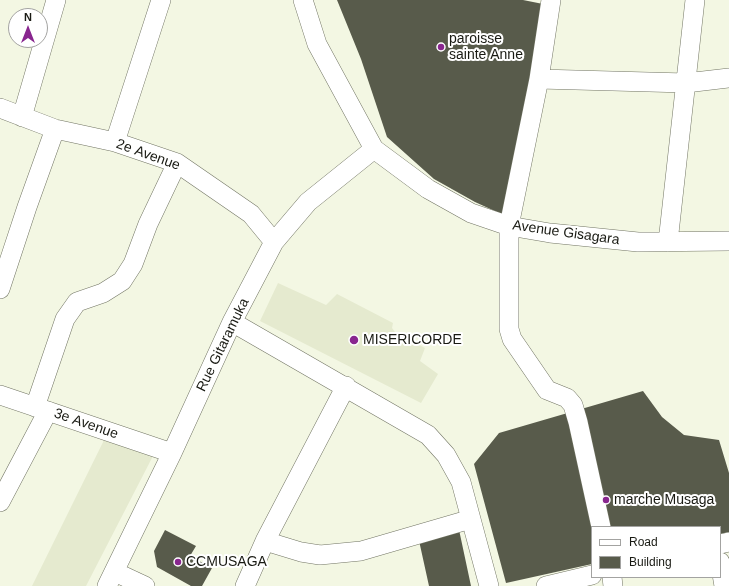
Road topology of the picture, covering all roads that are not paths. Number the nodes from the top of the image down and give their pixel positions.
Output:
1 (56, 0) edge
2 (162, 0) edge
3 (303, 0) edge
4 (551, 0) edge
5 (695, 0) edge
6 (729, 78) edge
7 (539, 79) junction
8 (686, 83) junction
9 (0, 108) edge
10 (22, 117) junction
11 (55, 129) junction
12 (115, 142) junction
13 (374, 148) junction
14 (177, 163) junction
15 (509, 226) junction
16 (729, 241) edge
17 (274, 242) junction
18 (668, 242) junction
19 (0, 290) edge
20 (232, 322) junction
21 (346, 386) junction
22 (0, 395) edge
23 (41, 409) junction
24 (172, 453) junction
25 (0, 502) edge
26 (471, 519) junction
27 (601, 526) edge
28 (266, 541) junction
29 (721, 568) edge
30 (591, 575) edge
31 (111, 579) edge
32 (145, 586) edge
33 (245, 586) edge
34 (488, 586) edge
35 (546, 586) edge
36 (724, 586) edge

1 - 10 street
2 - 12 street
3 - 13 street, Avenue Gisagara
4 - 7 street
5 - 8 street
6 - 8 street
7 - 8 street
7 - 15 street
8 - 18 street
9 - 10 street, 2e Avenue
10 - 11 street, 2e Avenue
11 - 12 street, 2e Avenue
11 - 19 street
12 - 14 street, 2e Avenue
13 - 15 street, Avenue Gisagara
13 - 17 street, Rue Gitaramuka
14 - 17 street, 2e Avenue
14 - 23 street
15 - 18 street, Avenue Gisagara
15 - 27 street
16 - 18 street, Avenue Gisagara
17 - 20 street, Rue Gitaramuka
20 - 21 street
20 - 24 street, Rue Gitaramuka
21 - 26 street
21 - 28 street
22 - 23 street, 3e Avenue
23 - 24 street, 3e Avenue
23 - 25 street
24 - 31 street, Rue Gitaramuka
26 - 28 street
26 - 34 street
28 - 33 street
29 - 36 street
30 - 35 street
31 - 32 street

